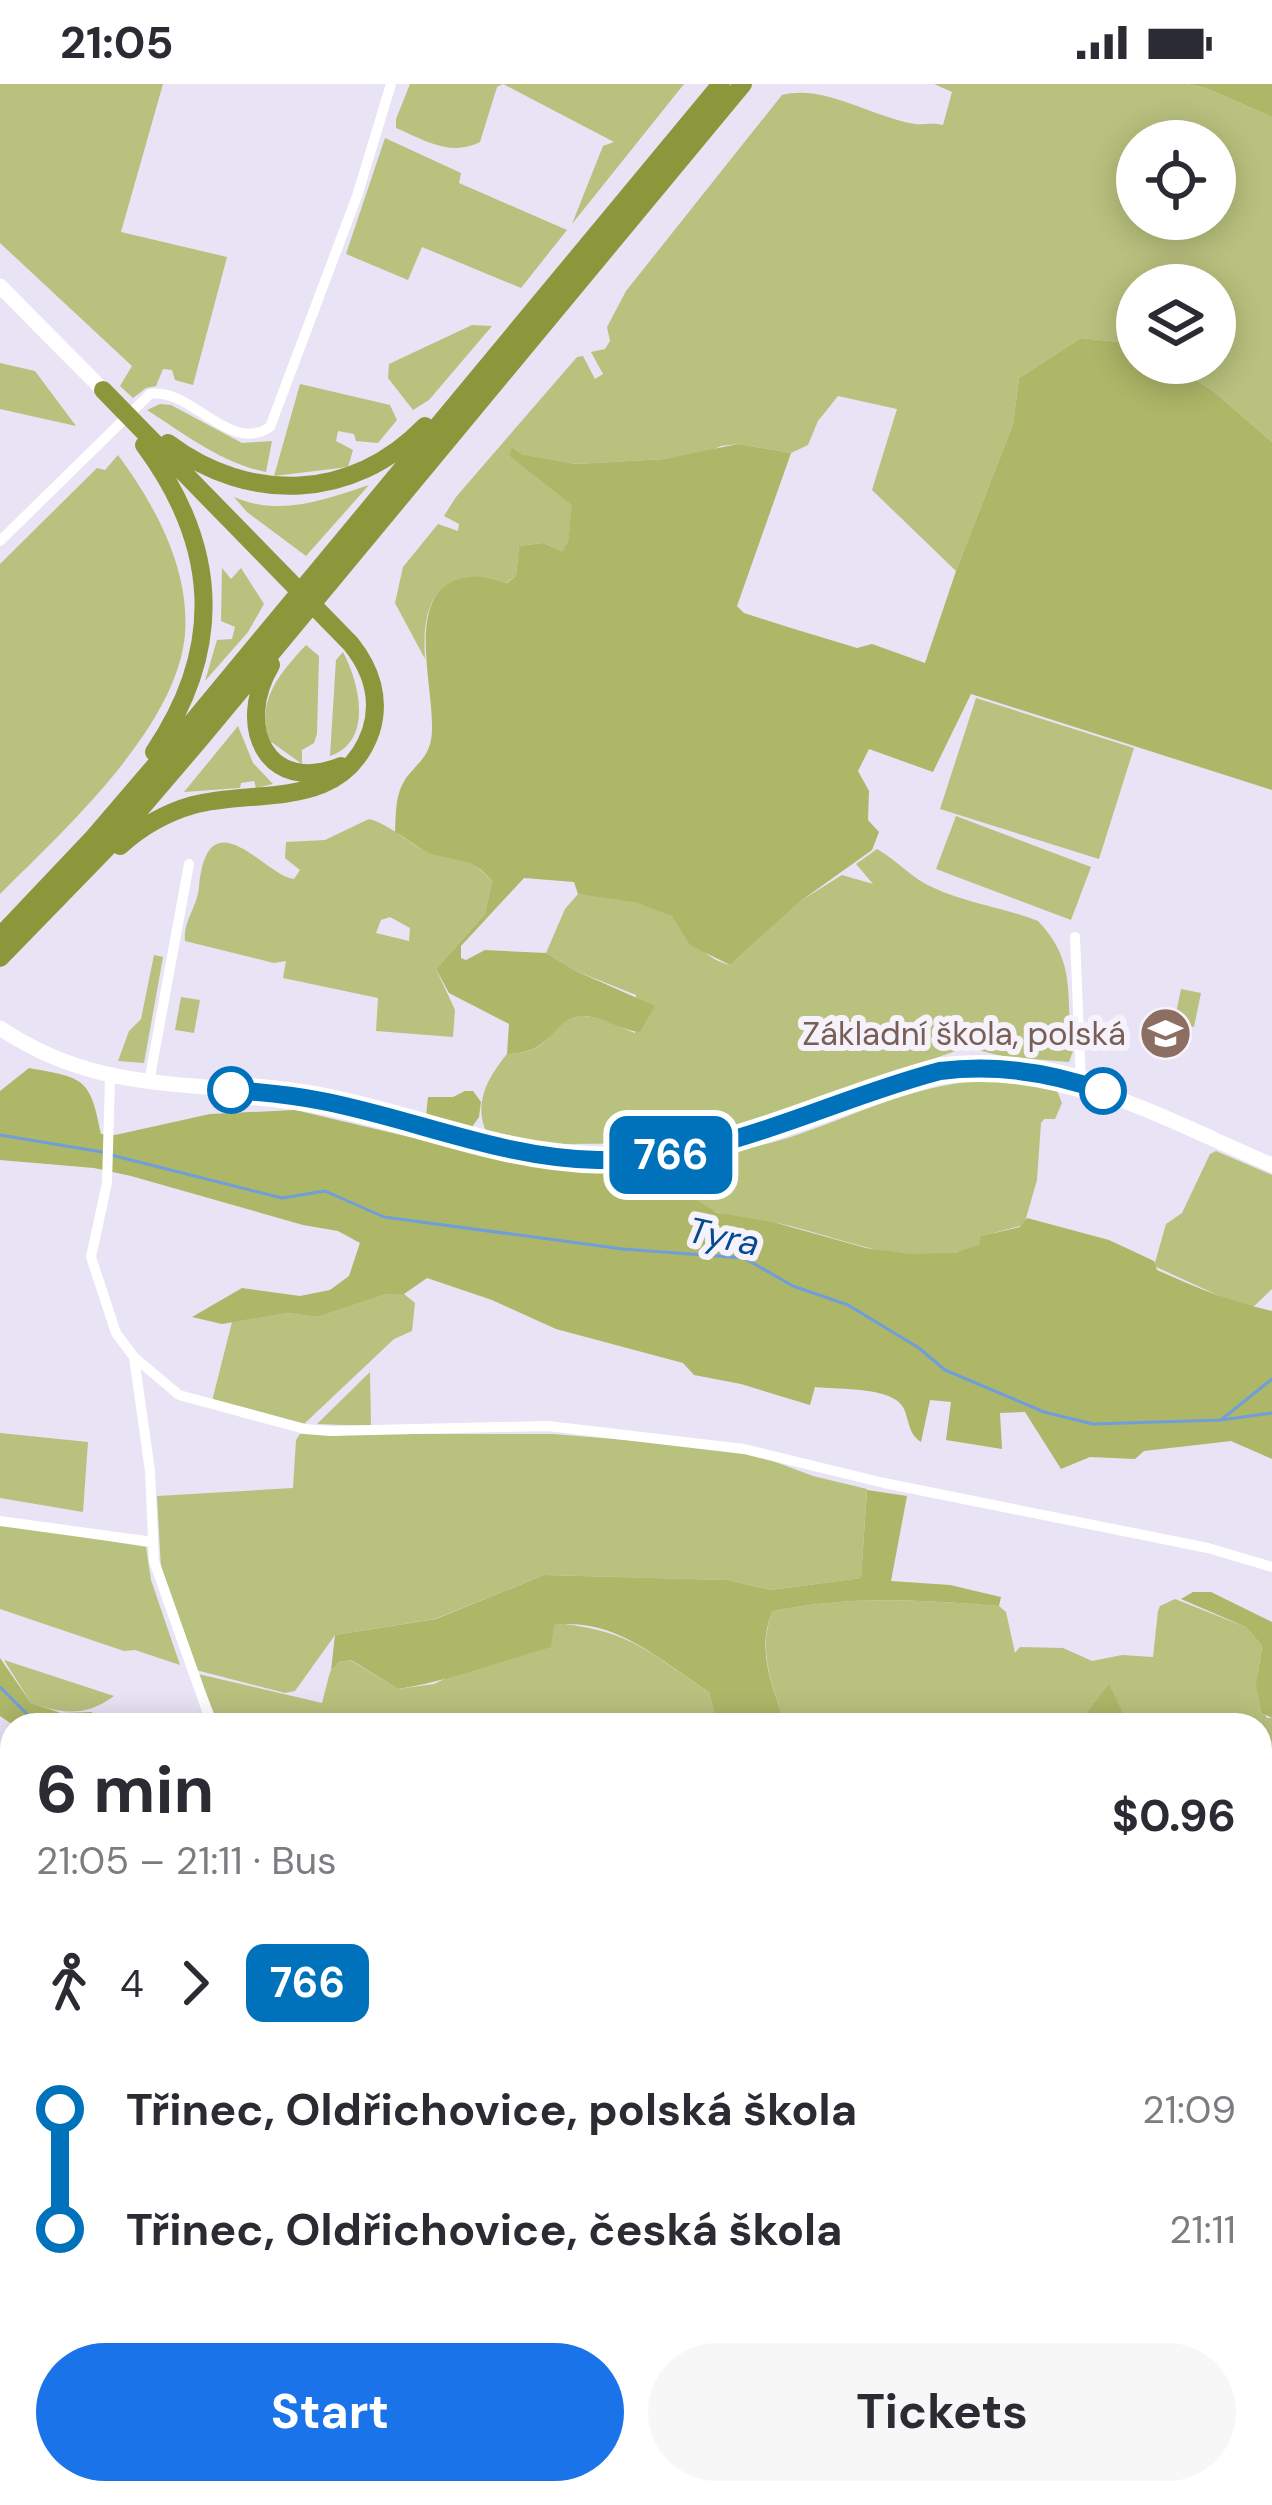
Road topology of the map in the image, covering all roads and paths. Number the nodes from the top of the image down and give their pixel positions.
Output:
1 (391, 84) edge
2 (721, 84) edge
3 (742, 84) edge
4 (0, 286) edge
5 (480, 374) junction
6 (103, 390) joint
7 (127, 417) junction
8 (0, 541) edge
9 (306, 611) junction
10 (359, 754) junction
11 (92, 838) junction
12 (189, 864) dead end
13 (50, 909) junction
14 (0, 936) edge
15 (1075, 937) dead end
16 (0, 958) edge
17 (0, 1028) edge
18 (110, 1078) junction
19 (149, 1082) junction
20 (1082, 1084) junction
21 (1272, 1166) edge
22 (134, 1358) junction
23 (0, 1521) edge
24 (153, 1541) junction
25 (1272, 1568) edge
26 (208, 1713) edge

1 - 8 street
2 - 5 highway
3 - 9 highway
4 - 6 street
5 - 7 highway
5 - 11 highway
6 - 7 highway
7 - 10 highway
7 - 11 highway
9 - 10 highway
9 - 13 highway
10 - 13 highway
11 - 14 highway
12 - 19 street
13 - 16 highway
15 - 20 street
17 - 18 street
18 - 19 street
18 - 22 street
19 - 20 street
20 - 21 street
22 - 24 street
22 - 25 street
23 - 24 street
24 - 26 street

